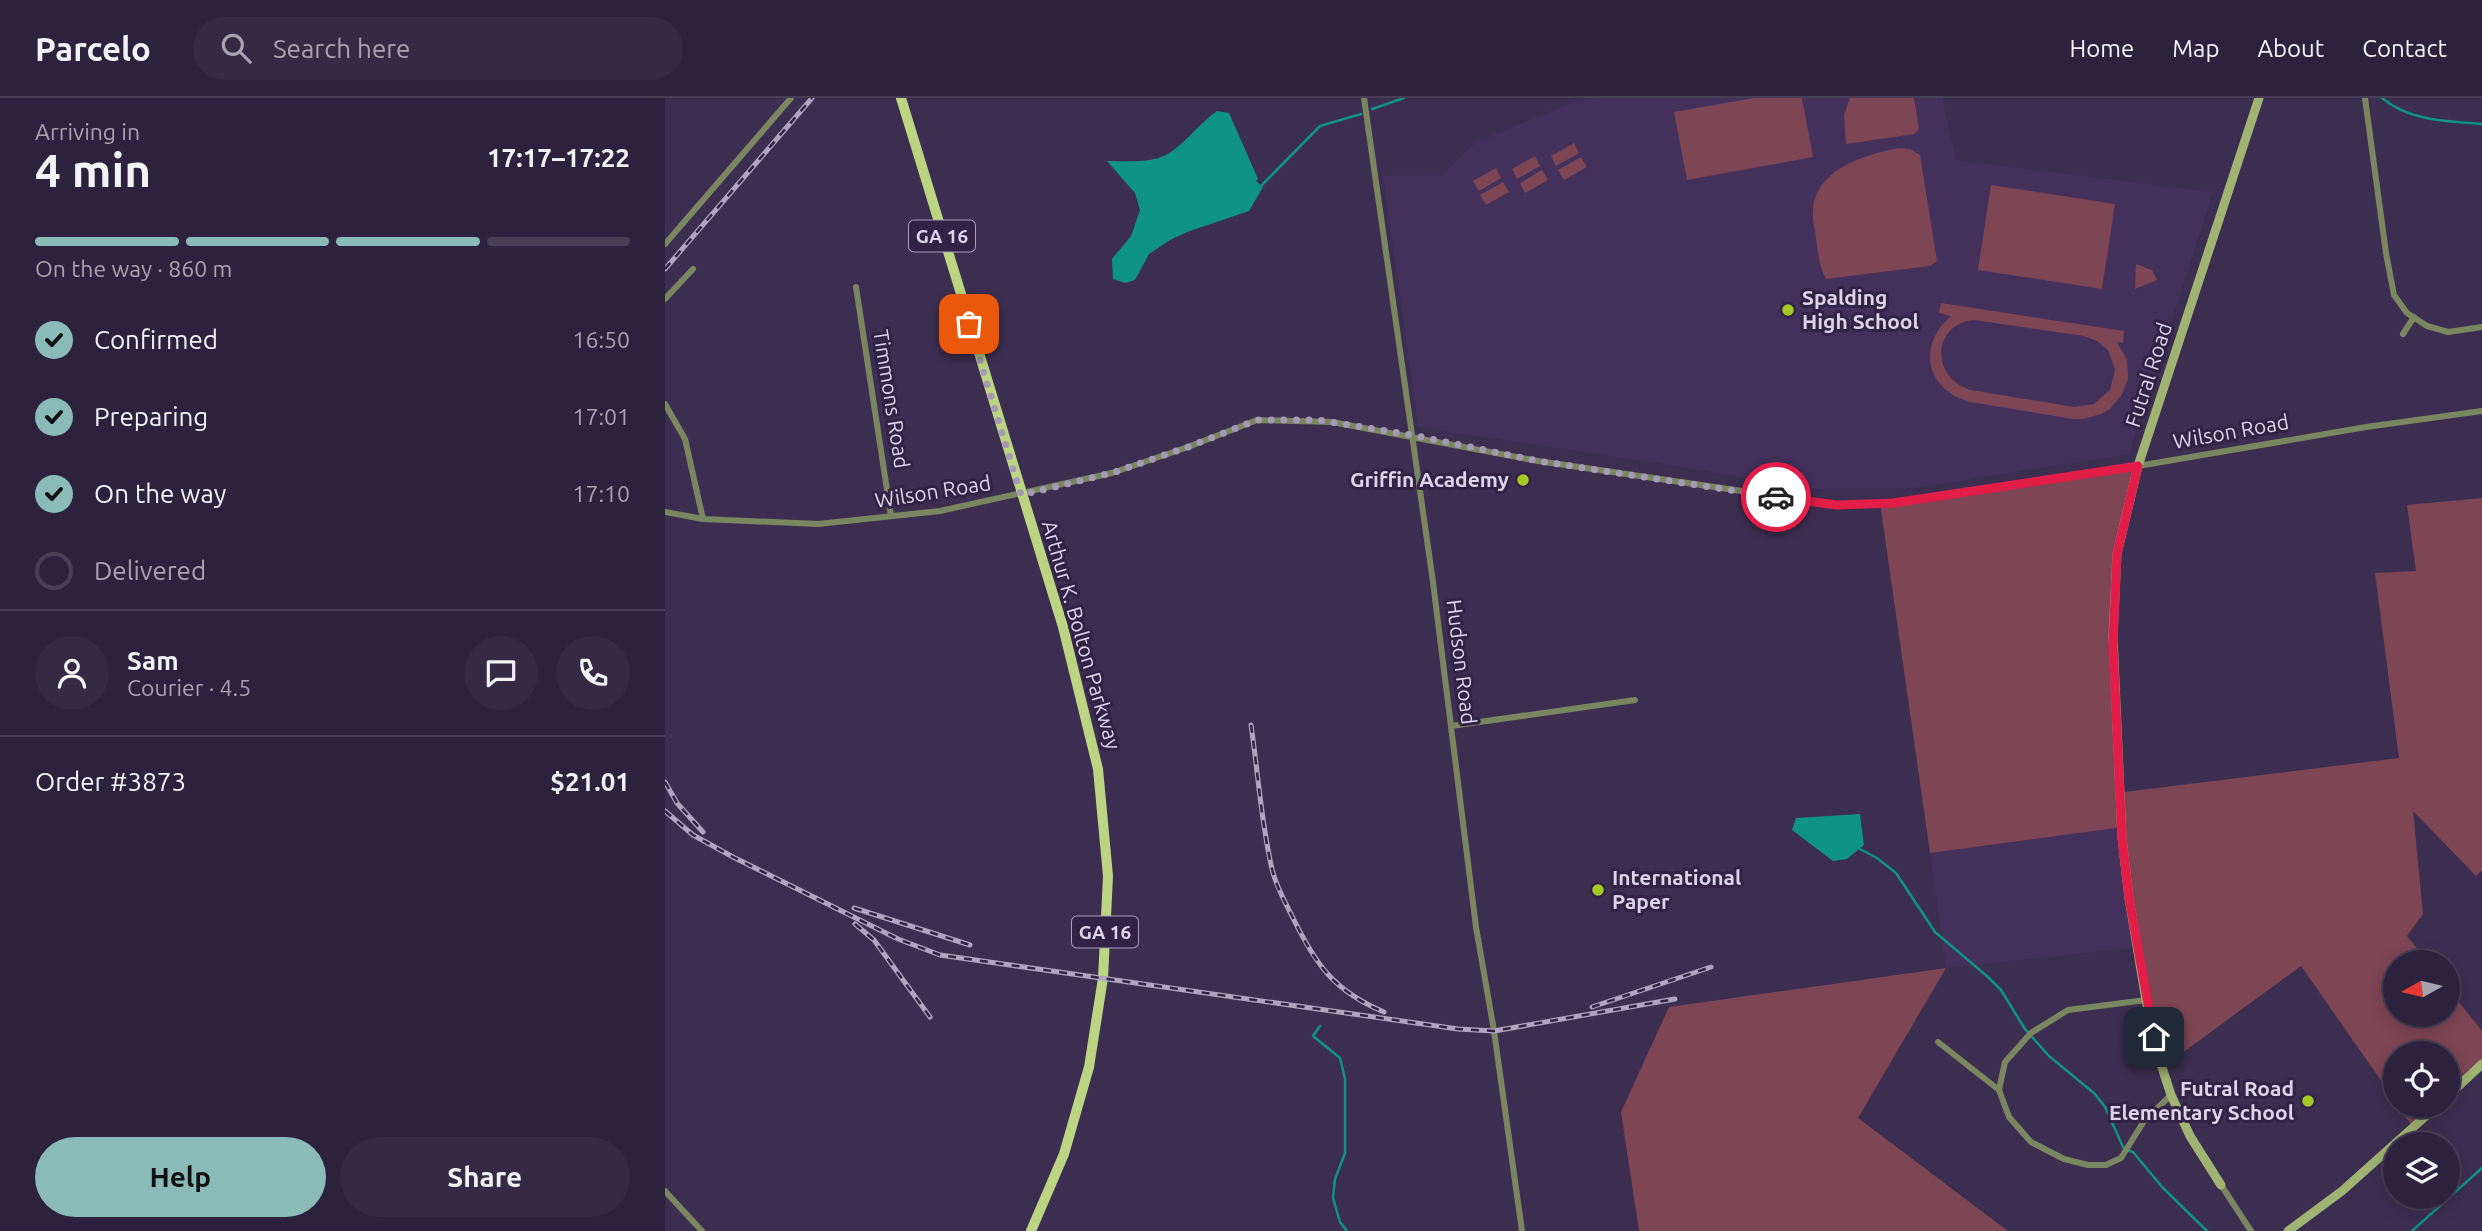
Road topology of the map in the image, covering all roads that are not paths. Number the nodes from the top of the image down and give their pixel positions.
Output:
1 (791, 98) edge
2 (901, 98) edge
3 (1364, 98) edge
4 (2259, 98) edge
5 (2365, 98) edge
6 (665, 244) edge
7 (693, 269) dead end
8 (856, 287) dead end
9 (665, 299) edge
10 (2414, 317) junction
11 (2482, 327) edge
12 (2403, 334) dead end
13 (665, 404) edge
14 (2482, 411) edge
15 (1412, 435) junction
16 (2138, 466) junction
17 (1021, 495) junction
18 (665, 512) edge
19 (891, 516) junction
20 (702, 519) junction
21 (1635, 700) dead end
22 (1451, 726) junction
23 (2146, 1000) junction
24 (1938, 1042) dead end
25 (2482, 1064) edge
26 (2460, 1085) edge
27 (1999, 1090) junction
28 (2171, 1095) junction
29 (2424, 1118) edge
30 (2221, 1185) joint
31 (665, 1191) edge
32 (702, 1231) edge
33 (1031, 1231) edge
34 (1522, 1231) edge
35 (2251, 1231) edge
36 (2288, 1231) edge

1 - 6 street
2 - 17 main road, Arthur K. Bolton Parkway / GA 16
3 - 15 street, Hudson Road
4 - 16 street, Futral Road
5 - 10 street
7 - 9 street
8 - 19 street, Timmons Road
10 - 11 street
10 - 12 street
13 - 20 street
14 - 16 street, Wilson Road
15 - 16 street, Wilson Road
15 - 17 street, Wilson Road
15 - 22 street, Hudson Road
16 - 23 street, Futral Road
17 - 19 street, Wilson Road
17 - 33 main road, Arthur K. Bolton Parkway / GA 16
18 - 20 street, Wilson Road
19 - 20 street, Wilson Road
21 - 22 street
22 - 34 street, Hudson Road
23 - 27 street
23 - 28 street, Futral Road
24 - 27 street
25 - 26 street
27 - 28 street
28 - 30 street, Futral Road
29 - 36 street
30 - 35 street, Futral Road
31 - 32 street

